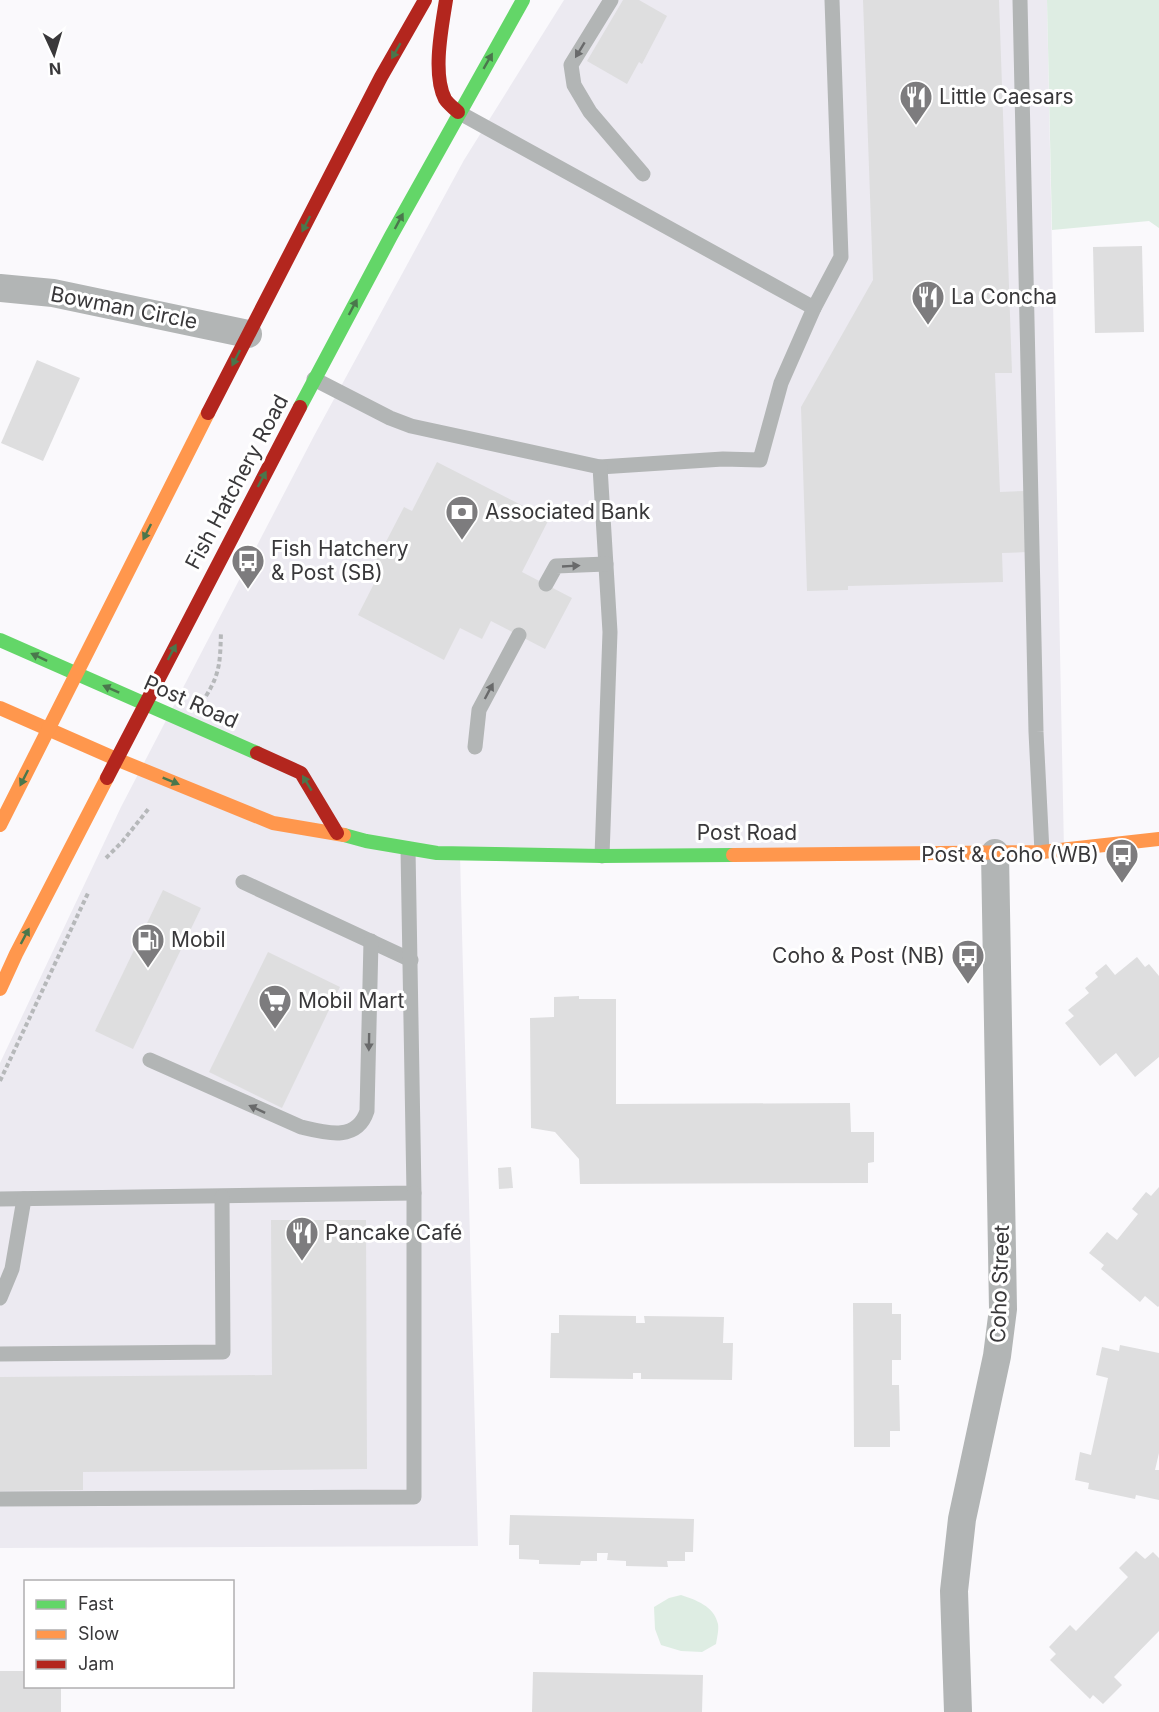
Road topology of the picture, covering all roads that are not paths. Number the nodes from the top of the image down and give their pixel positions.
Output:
1 (425, 0) edge
2 (446, 0) edge
3 (523, 0) edge
4 (610, 0) edge
5 (832, 0) edge
6 (1020, 0) edge
7 (458, 112) junction
8 (643, 174) dead end
9 (0, 288) edge
10 (814, 308) junction
11 (248, 334) junction
12 (314, 379) junction
13 (600, 467) junction
14 (606, 564) junction
15 (546, 584) dead end
16 (519, 635) dead end
17 (0, 640) edge
18 (77, 674) junction
19 (144, 704) junction
20 (0, 708) edge
21 (49, 730) junction
22 (475, 747) dead end
23 (116, 759) junction
24 (0, 825) edge
25 (337, 833) junction
26 (1159, 839) edge
27 (408, 849) junction
28 (995, 852) junction
29 (1042, 852) junction
30 (602, 856) junction
31 (243, 882) dead end
32 (371, 941) junction
33 (411, 960) junction
34 (0, 989) edge
35 (150, 1060) dead end
36 (414, 1193) junction
37 (222, 1197) junction
38 (24, 1199) junction
39 (0, 1200) edge
40 (0, 1298) edge
41 (0, 1354) edge
42 (0, 1500) edge
43 (958, 1712) edge

1 -> 11 main road
2 - 7 main road
7 -> 3 main road, Fish Hatchery Road
4 -> 8 lane
5 - 10 lane
6 - 29 lane
7 - 10 lane
12 -> 7 main road, Fish Hatchery Road
9 - 11 street, Bowman Circle
10 - 13 lane
11 -> 18 main road
12 - 13 lane
19 -> 12 main road, Fish Hatchery Road
13 - 14 lane
15 -> 14 lane
14 - 30 lane
22 -> 16 lane
18 -> 17 main road, Post Road
19 -> 18 main road, Post Road
18 - 21 main road
19 - 23 main road, Fish Hatchery Road
25 -> 19 main road, Post Road
20 - 21 main road, Post Road
21 - 23 main road, Post Road
21 -> 24 main road
23 -> 25 main road, Post Road
34 -> 23 main road, Fish Hatchery Road
25 - 27 main road, Post Road
26 - 29 main road, Post Road
27 - 30 main road, Post Road
27 - 33 lane
28 - 29 main road, Post Road
28 - 30 main road, Post Road
28 - 43 street, Coho Street
31 - 32 lane
32 - 33 lane
32 -> 35 lane
33 - 36 lane
36 - 37 lane
36 - 42 lane
37 - 38 lane
37 - 41 lane
38 - 39 lane
38 - 40 lane

